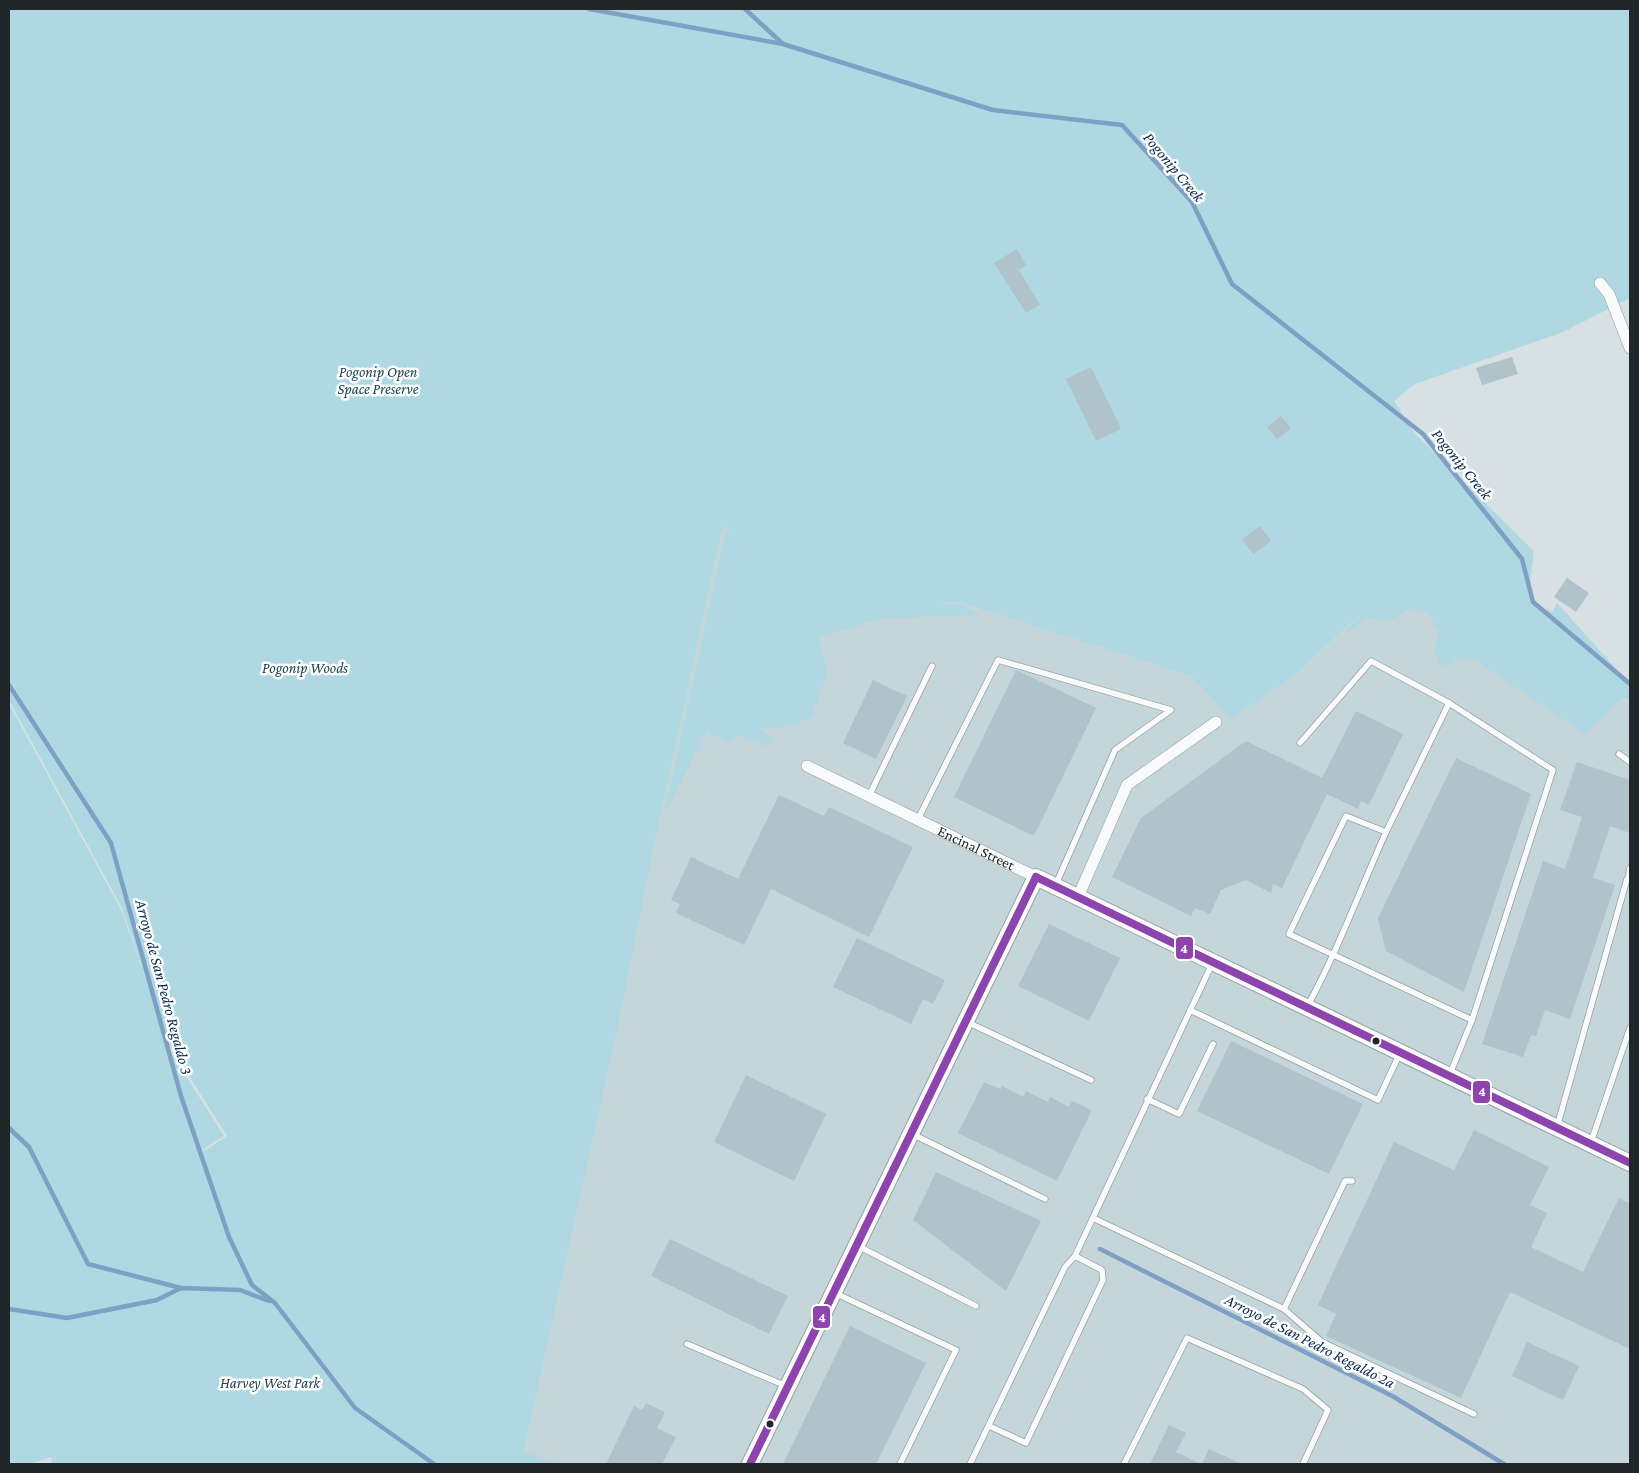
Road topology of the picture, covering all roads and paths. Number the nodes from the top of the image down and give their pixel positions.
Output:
1 (1600, 283) dead end
2 (1630, 348) edge
3 (932, 666) dead end
4 (1449, 703) junction
5 (1216, 722) dead end
6 (1300, 743) dead end
7 (1619, 754) dead end
8 (1630, 762) edge
9 (807, 766) dead end
10 (869, 796) junction
11 (918, 819) junction
12 (1386, 832) junction
13 (1630, 868) edge
14 (1036, 877) junction
15 (1629, 880) edge
16 (1055, 886) junction
17 (1078, 897) junction
18 (1332, 955) junction
19 (1213, 962) junction
20 (1307, 1007) junction
21 (1190, 1010) junction
22 (1472, 1020) junction
23 (965, 1021) junction
24 (1630, 1028) edge
25 (1213, 1044) dead end
26 (1401, 1052) junction
27 (1449, 1076) junction
28 (1091, 1080) dead end
29 (1147, 1099) junction
30 (1557, 1128) junction
31 (911, 1132) junction
32 (1590, 1144) junction
33 (1630, 1163) edge
34 (1352, 1181) dead end
35 (1045, 1198) dead end
36 (1093, 1218) junction
37 (856, 1245) junction
38 (1074, 1256) junction
39 (833, 1293) junction
40 (976, 1306) dead end
41 (1284, 1309) junction
42 (687, 1344) dead end
43 (788, 1387) junction
44 (1474, 1414) dead end
45 (989, 1426) junction
46 (750, 1464) edge
47 (900, 1464) edge
48 (970, 1464) edge
49 (1124, 1464) edge
50 (1303, 1464) edge

1 - 2 street
3 - 10 lane
4 - 6 lane
4 - 12 lane
4 - 22 lane
5 - 17 street
7 - 8 lane
9 - 10 street, Encinal Street
10 - 11 street, Encinal Street
11 - 14 street, Encinal Street
11 - 16 lane
12 - 18 lane
12 - 18 lane
13 - 15 lane
14 - 16 street, Encinal Street
14 - 23 street
15 - 30 lane
16 - 17 street, Encinal Street
17 - 19 street, Encinal Street
18 - 20 lane
18 - 22 lane
19 - 20 street, Encinal Street
19 - 21 lane
20 - 26 street, Encinal Street
21 - 26 lane
21 - 29 lane
22 - 27 lane
23 - 28 lane
23 - 31 street
24 - 32 lane
25 - 29 lane
26 - 27 street, Encinal Street
27 - 30 street, Encinal Street
29 - 36 lane
30 - 32 street, Encinal Street
31 - 35 lane
31 - 37 street
32 - 33 street, Encinal Street
34 - 41 lane
36 - 38 lane
36 - 41 lane
37 - 39 street
37 - 40 lane
38 - 45 lane
38 - 45 lane
39 - 43 street
39 - 47 lane
41 - 44 lane
42 - 43 lane
43 - 46 street
45 - 48 lane
49 - 50 lane

